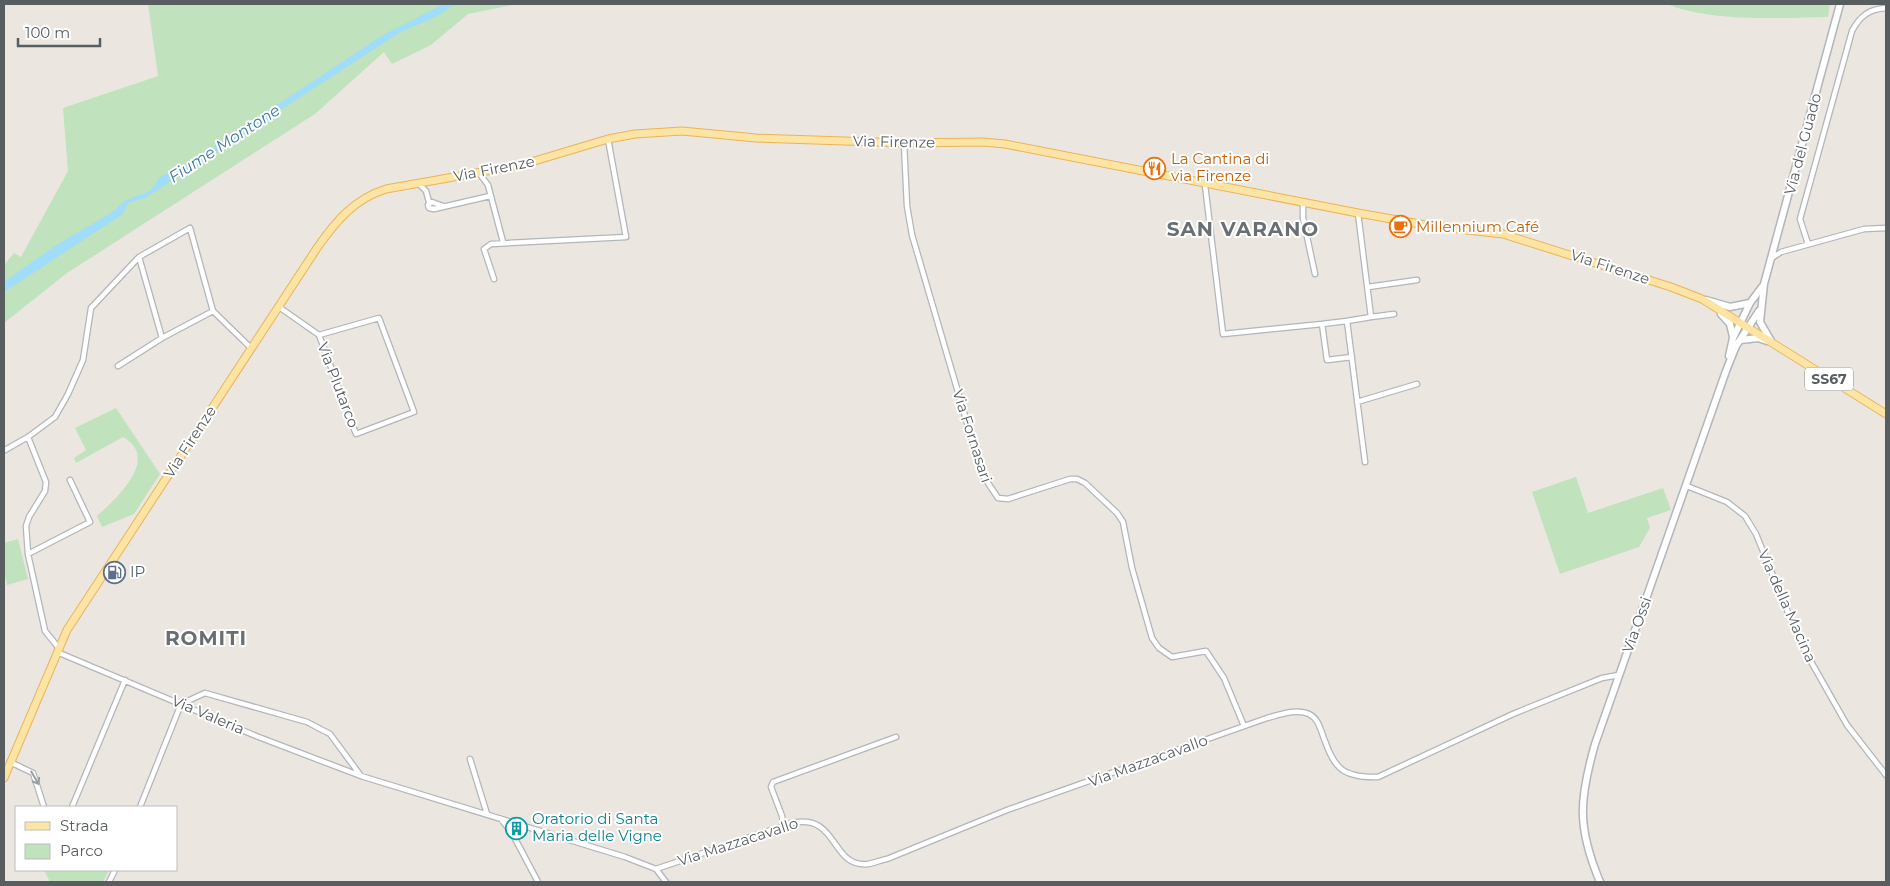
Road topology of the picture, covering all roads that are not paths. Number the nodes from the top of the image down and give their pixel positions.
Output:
1 (1840, 4) edge
2 (1886, 8) edge
3 (608, 139) junction
4 (904, 143) junction
5 (493, 170) junction
6 (479, 172) junction
7 (418, 183) junction
8 (488, 185) junction
9 (1205, 185) junction
10 (490, 196) junction
11 (1303, 203) junction
12 (1358, 213) junction
13 (1886, 228) edge
14 (503, 242) junction
15 (1808, 244) junction
16 (139, 257) junction
17 (1772, 258) junction
18 (1315, 274) dead end
19 (494, 279) dead end
20 (1417, 280) dead end
21 (1764, 284) junction
22 (1368, 286) junction
23 (1702, 299) junction
24 (1750, 303) junction
25 (279, 307) junction
26 (213, 311) junction
27 (1759, 311) junction
28 (1394, 314) dead end
29 (1371, 318) junction
30 (1348, 321) junction
31 (1740, 322) junction
32 (1322, 324) junction
33 (1749, 327) junction
34 (319, 335) junction
35 (162, 338) junction
36 (1733, 338) junction
37 (1741, 340) junction
38 (1773, 343) junction
39 (251, 348) junction
40 (1352, 357) junction
41 (118, 366) dead end
42 (1726, 372) junction
43 (1417, 384) dead end
44 (1358, 402) junction
45 (1886, 414) edge
46 (28, 437) junction
47 (5, 450) edge
48 (1365, 462) dead end
49 (70, 480) dead end
50 (1687, 486) junction
51 (28, 554) junction
52 (57, 649) junction
53 (1619, 675) junction
54 (125, 680) junction
55 (181, 704) junction
56 (1244, 726) junction
57 (896, 737) dead end
58 (470, 760) dead end
59 (10, 762) junction
60 (1886, 774) edge
61 (361, 776) junction
62 (4, 778) edge
63 (44, 806) edge
64 (72, 806) edge
65 (140, 806) edge
66 (487, 814) junction
67 (501, 818) junction
68 (783, 826) junction
69 (656, 869) junction
70 (538, 882) edge
71 (666, 882) edge
72 (1600, 882) edge

1 - 17 street, Via del Guado
2 - 15 street, Via del Guado
3 - 4 main road, Via Firenze
3 - 5 main road, Via Firenze
3 - 14 street
4 - 9 main road, Via Firenze
4 - 56 street, Via Fornasari
5 - 6 main road, Via Firenze
5 - 8 street
6 - 7 main road, Via Firenze
6 - 8 street
7 - 10 street
7 - 25 main road, Via Firenze
8 - 10 street
9 - 11 main road, Via Firenze
9 - 32 street
10 - 14 street
11 - 12 main road, Via Firenze
11 - 18 street
12 - 22 street
12 - 23 main road, Via Firenze
13 - 15 street
14 - 19 street
15 - 17 street
16 - 26 street
16 - 35 street
16 - 46 street
17 - 21 street, Via del Guado
20 - 22 street
21 - 24 street, Via del Guado
21 - 27 street, Via del Guado
22 - 29 street
23 - 24 street
23 - 31 main road, Via Firenze
23 - 36 street
24 - 31 street, Via del Guado
25 - 34 street
25 - 39 main road, Via Firenze
26 - 35 street
26 - 39 street
27 - 33 street, Via del Guado
27 - 38 street, Via del Guado
28 - 29 street
29 - 30 street
30 - 32 street
30 - 40 street
31 - 33 main road, Via Firenze
31 - 36 street, Via Ossi
32 - 40 street
33 - 37 street, Via Ossi
33 - 38 main road, Via Firenze / SS67
34 - 34 street, Via Plutarco
35 - 41 street
36 - 42 street, Via Ossi
37 - 38 street
37 - 42 street, Via Ossi
38 - 45 main road, Via Firenze / SS67
39 - 52 main road, Via Firenze
40 - 44 street
42 - 50 street, Via Ossi
43 - 44 street
44 - 48 street
46 - 47 street
46 - 51 street
49 - 51 street
50 - 53 street, Via Ossi
50 - 60 street, Via della Macina
51 - 52 street
52 - 54 street, Via Valeria
52 - 59 main road, Via Firenze
53 - 56 street, Via Mazzacavallo
53 - 72 street, Via Ossi
54 - 55 street, Via Valeria
54 - 64 street
55 - 61 street, Via Valeria
55 - 61 street
55 - 65 street
56 - 68 street, Via Mazzacavallo
57 - 68 street
58 - 66 street
59 - 62 main road, Via Firenze
59 -> 63 street
61 - 66 street, Via Valeria
66 - 67 street, Via Valeria
67 - 69 street, Via Valeria
67 - 70 street
68 - 69 street, Via Mazzacavallo
69 - 71 street

